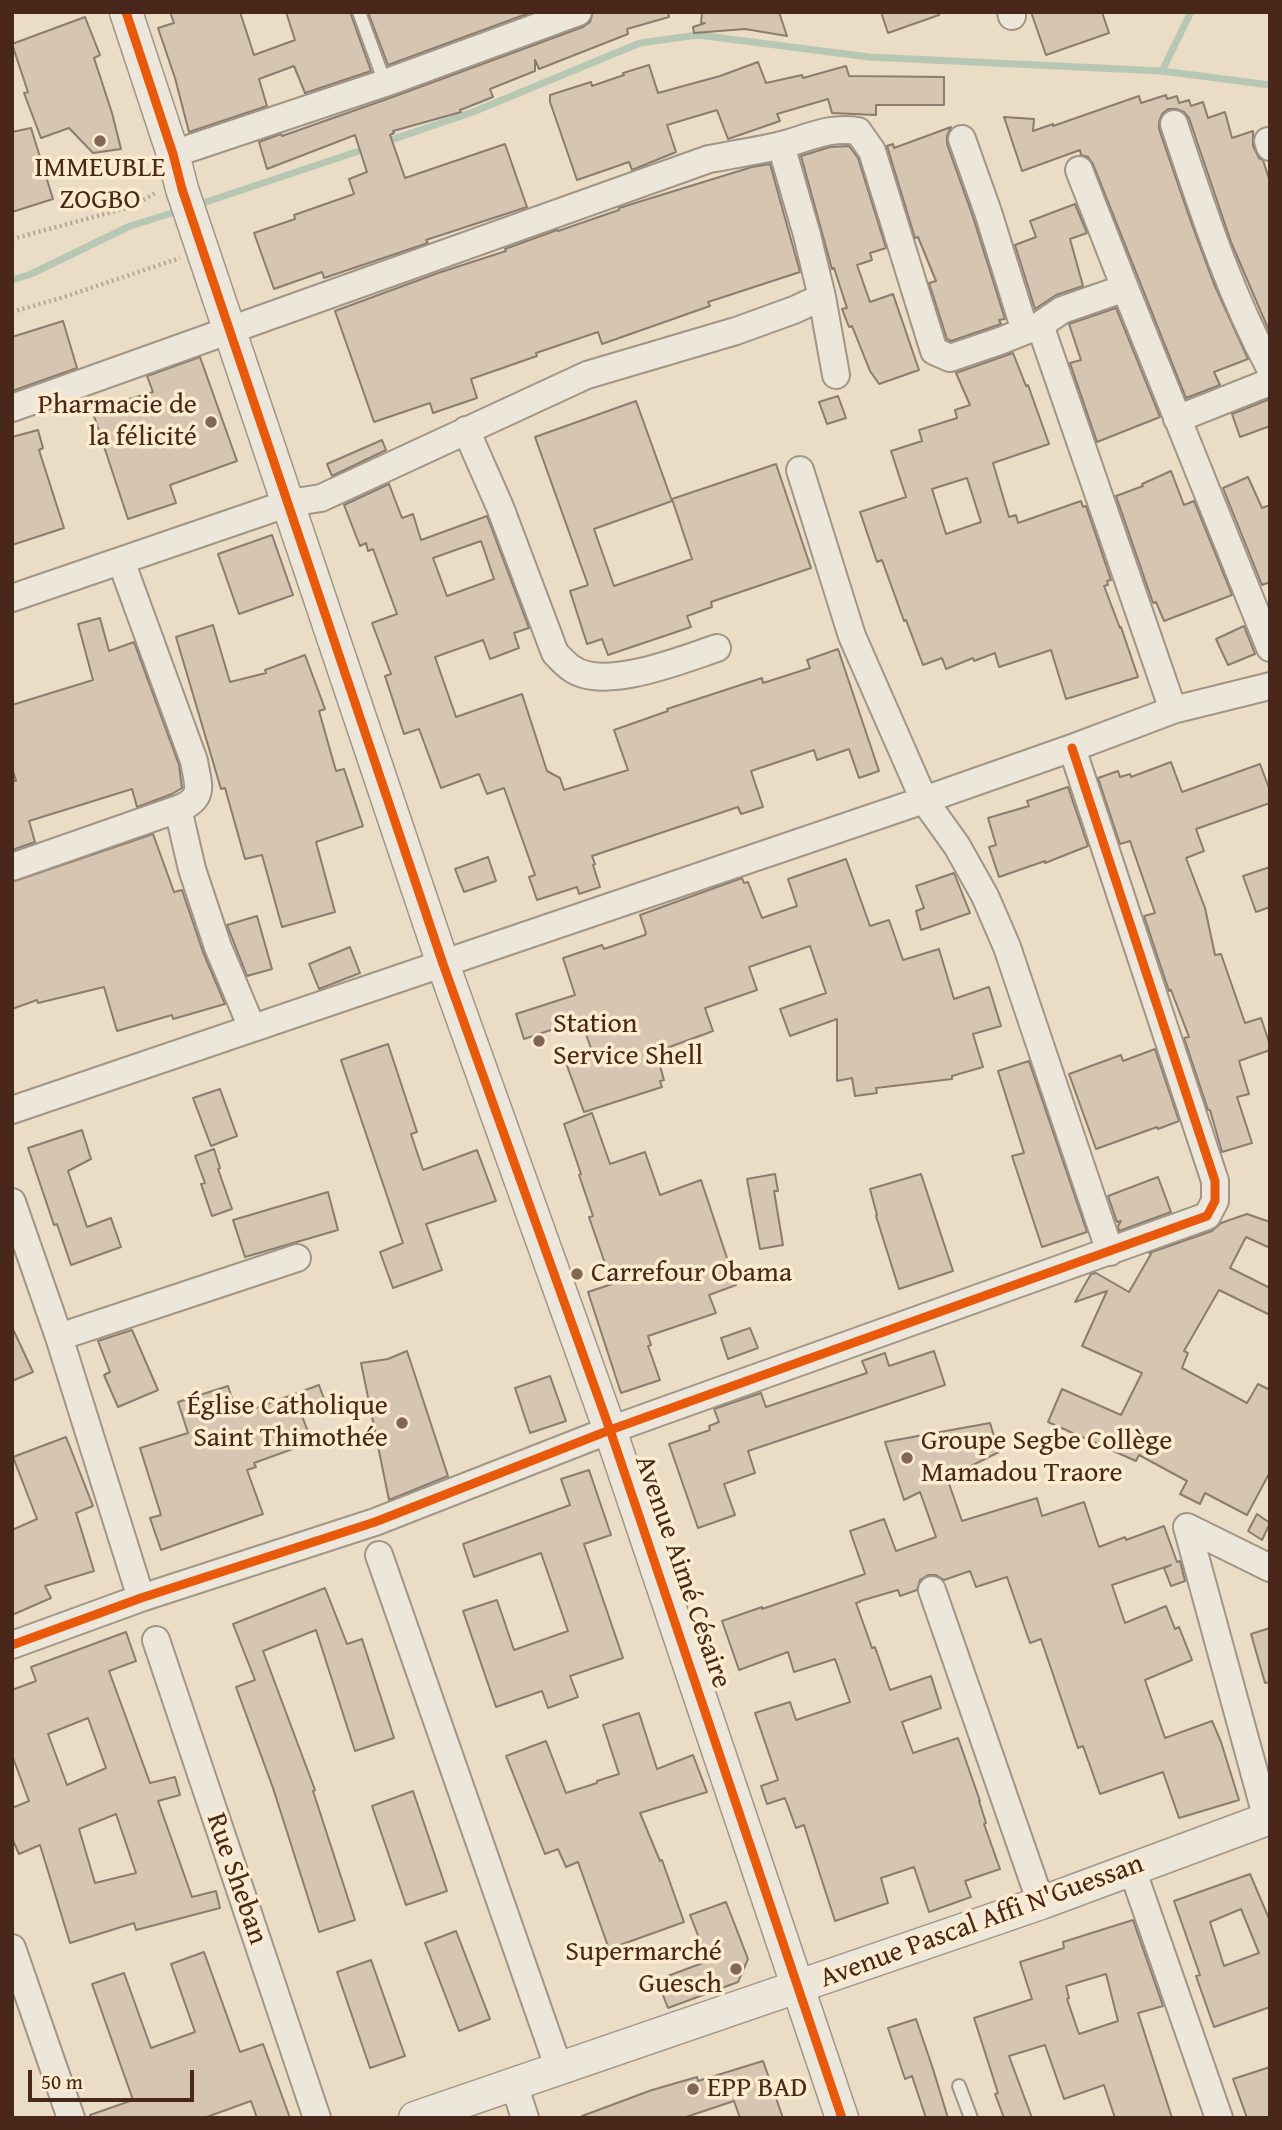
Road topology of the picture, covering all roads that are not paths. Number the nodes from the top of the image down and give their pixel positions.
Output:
1 (125, 12) edge
2 (359, 12) edge
3 (578, 12) edge
4 (385, 83) junction
5 (1174, 124) dead end
6 (962, 139) dead end
7 (781, 145) junction
8 (1079, 170) dead end
9 (178, 174) junction
10 (1125, 288) junction
11 (822, 297) junction
12 (1032, 328) junction
13 (231, 331) junction
14 (1270, 368) edge
15 (836, 374) dead end
16 (1270, 382) edge
17 (12, 408) edge
18 (1177, 419) junction
19 (466, 430) junction
20 (800, 470) dead end
21 (289, 503) junction
22 (121, 561) junction
23 (12, 598) edge
24 (717, 648) dead end
25 (1270, 648) edge
26 (1270, 686) edge
27 (1173, 710) junction
28 (1072, 748) junction
29 (924, 800) junction
30 (178, 809) junction
31 (12, 867) edge
32 (443, 964) junction
33 (253, 1028) junction
34 (12, 1110) edge
35 (12, 1202) edge
36 (1110, 1252) junction
37 (297, 1258) dead end
38 (59, 1337) junction
39 (610, 1430) junction
40 (379, 1555) dead end
41 (1270, 1568) edge
42 (932, 1590) dead end
43 (141, 1598) junction
44 (156, 1640) dead end
45 (12, 1645) edge
46 (1268, 1819) edge
47 (1132, 1869) junction
48 (1041, 1903) junction
49 (12, 1948) edge
50 (19, 1987) edge
51 (797, 1987) junction
52 (559, 2068) junction
53 (514, 2084) junction
54 (959, 2086) dead end
55 (71, 2118) edge
56 (317, 2118) edge
57 (415, 2118) edge
58 (525, 2118) edge
59 (842, 2118) edge
60 (971, 2118) edge
61 (1219, 2118) edge

1 - 9 street, Avenue Aimé Césaire
2 - 4 lane
3 - 4 street
4 - 9 street
5 - 14 street
6 - 12 street
7 - 11 street
7 - 12 street
7 - 13 street
8 - 10 street
9 - 13 street, Avenue Aimé Césaire
10 - 12 street
10 - 18 street
11 - 15 street
11 - 19 street
12 - 27 street
13 - 17 street
13 - 21 street, Avenue Aimé Césaire
16 - 18 street
18 - 25 street
19 - 21 street
19 - 24 street
20 - 29 street
21 - 22 street
21 - 32 street, Avenue Aimé Césaire
22 - 23 street
22 - 30 street
26 - 27 street
27 - 28 street
28 - 29 street
28 - 36 street
29 - 32 street
29 - 36 street
30 - 31 street
30 - 33 street
32 - 33 street
32 - 39 street, Avenue Aimé Césaire
33 - 34 street
35 - 38 street
36 - 39 street
37 - 38 street
38 - 43 street
39 - 43 street
39 - 51 street, Avenue Aimé Césaire
40 - 52 street
41 - 46 street
42 - 48 street
43 - 45 street
44 - 56 street, Rue Sheban
46 - 47 street, Avenue Pascal Affi N'Guessan
47 - 48 street, Avenue Pascal Affi N'Guessan
47 - 61 street
48 - 51 street, Avenue Pascal Affi N'Guessan
49 - 50 street
50 - 55 street
51 - 52 street, Avenue Pascal Affi N'Guessan
51 - 59 street, Avenue Aimé Césaire
52 - 53 street, Avenue Pascal Affi N'Guessan
53 - 57 street, Avenue Pascal Affi N'Guessan
53 - 58 street
54 - 60 lane

